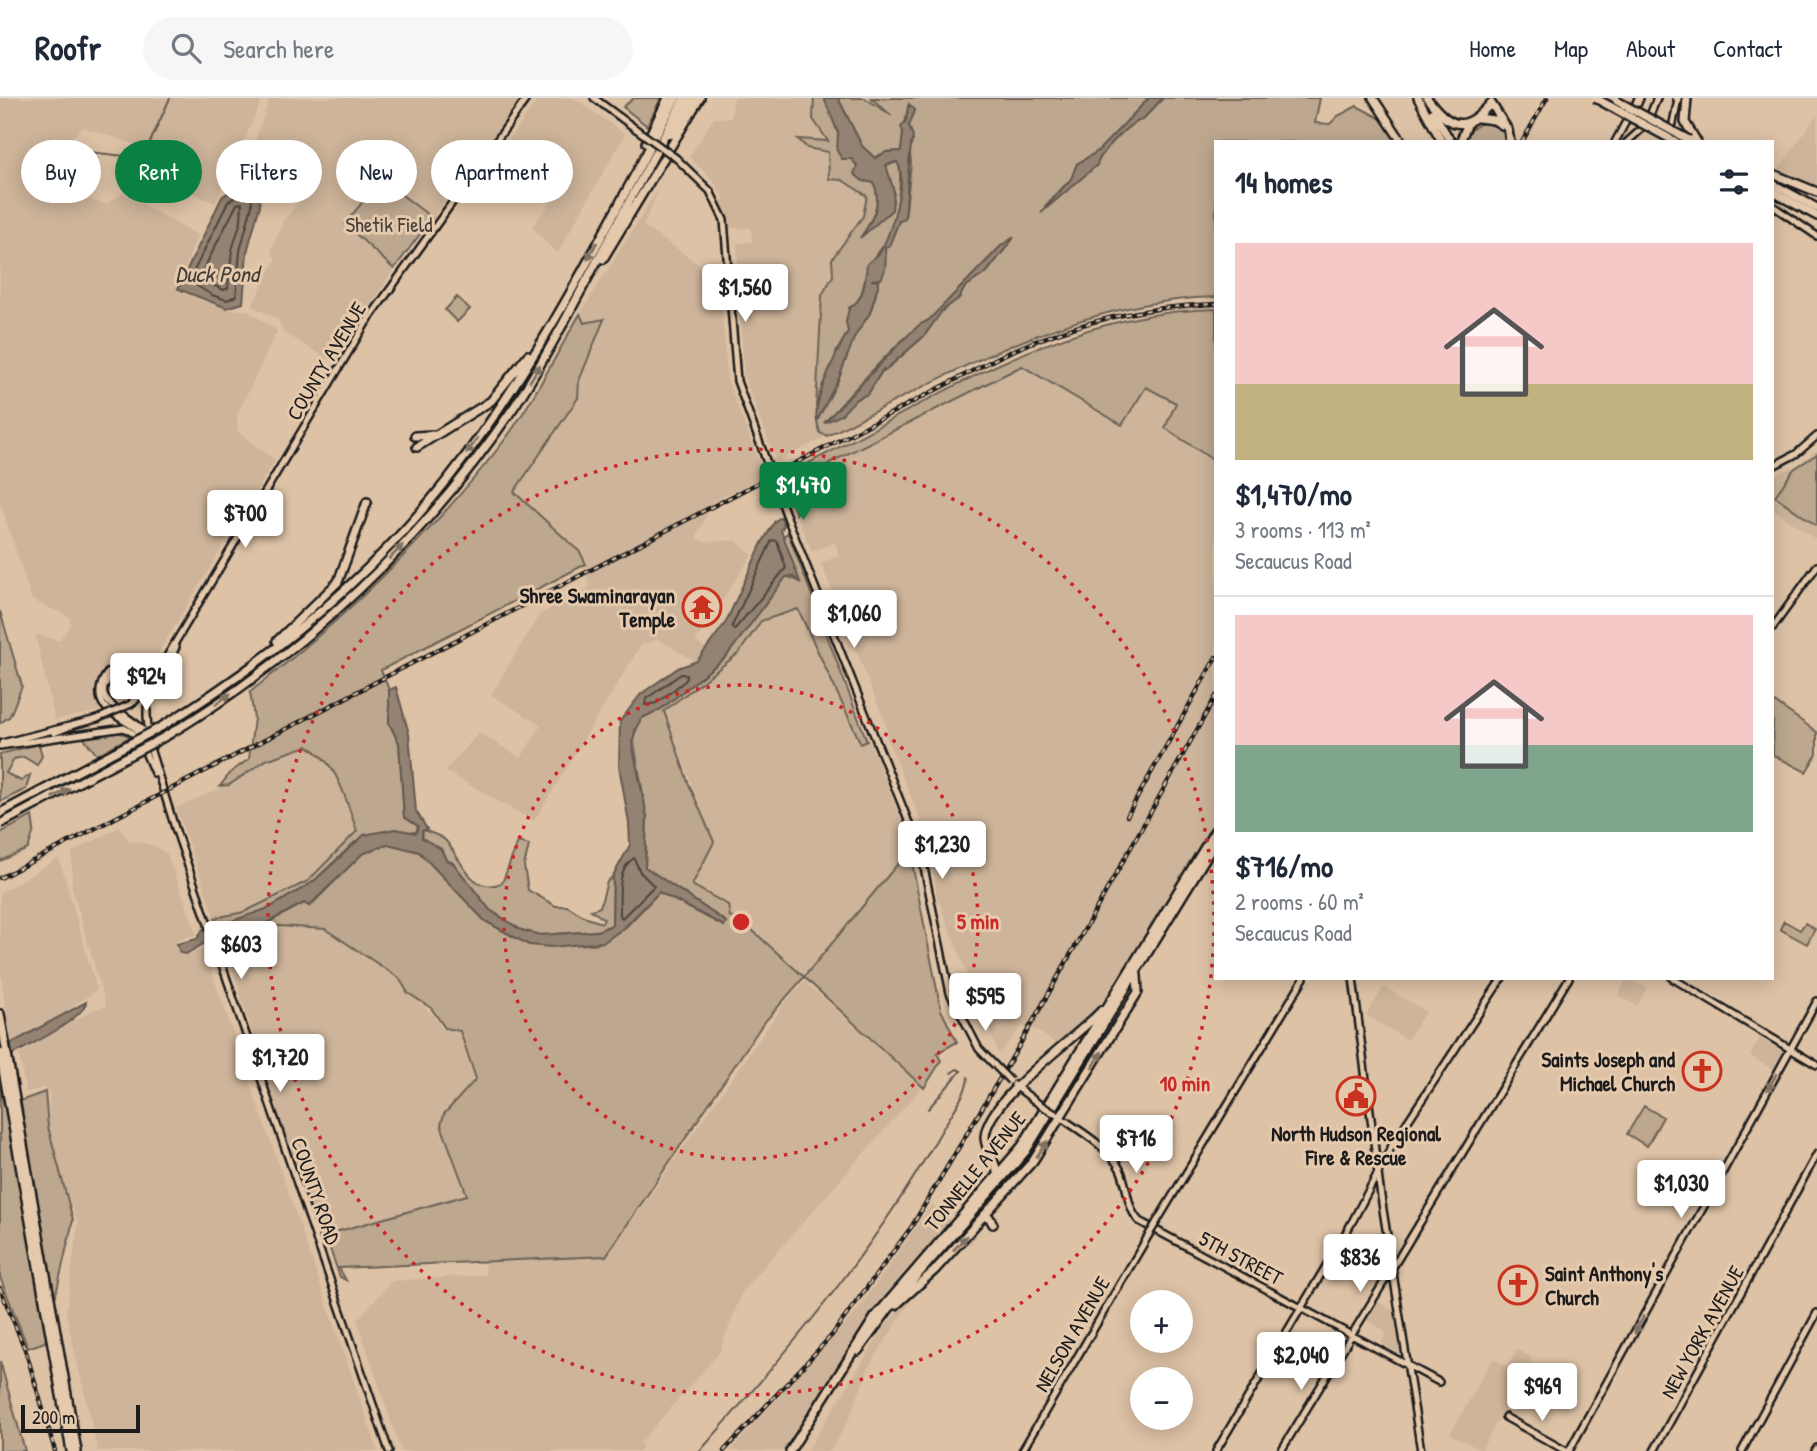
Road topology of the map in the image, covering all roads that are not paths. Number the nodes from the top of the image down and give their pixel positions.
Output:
1 (527, 98) edge
2 (594, 98) edge
3 (668, 98) edge
4 (676, 98) edge
5 (684, 98) edge
6 (692, 98) edge
7 (700, 98) edge
8 (1373, 98) edge
9 (1412, 98) edge
10 (1418, 98) edge
11 (1426, 98) edge
12 (1595, 98) edge
13 (1657, 98) edge
14 (1677, 98) edge
15 (1687, 98) edge
16 (1614, 99) edge
17 (1638, 100) edge
18 (1490, 105) junction
19 (1477, 118) junction
20 (1490, 119) junction
21 (1430, 122) junction
22 (1468, 123) junction
23 (1507, 130) junction
24 (1401, 140) edge
25 (1441, 140) edge
26 (1450, 140) edge
27 (1461, 140) edge
28 (1510, 140) edge
29 (1616, 140) edge
30 (1630, 140) edge
31 (1669, 140) edge
32 (1672, 140) edge
33 (1693, 140) edge
34 (637, 170) junction
35 (1774, 174) edge
36 (1774, 185) edge
37 (635, 191) junction
38 (1774, 193) edge
39 (1817, 194) edge
40 (1774, 207) edge
41 (1817, 208) edge
42 (1817, 216) edge
43 (1817, 234) edge
44 (583, 286) junction
45 (549, 327) junction
46 (438, 435) junction
47 (415, 436) dead end
48 (1817, 436) edge
49 (417, 447) dead end
50 (1774, 465) edge
51 (367, 502) dead end
52 (1817, 566) edge
53 (1774, 626) edge
54 (183, 629) junction
55 (170, 652) junction
56 (254, 665) junction
57 (131, 704) junction
58 (25, 739) junction
59 (147, 742) junction
60 (0, 745) edge
61 (157, 771) junction
62 (167, 805) junction
63 (0, 813) edge
64 (0, 824) edge
65 (1214, 832) edge
66 (1214, 844) edge
67 (1138, 971) junction
68 (1303, 980) edge
69 (1353, 980) edge
70 (1501, 980) edge
71 (1568, 980) edge
72 (1675, 980) edge
73 (1114, 997) junction
74 (1817, 1001) edge
75 (0, 1014) edge
76 (1790, 1049) junction
77 (0, 1054) edge
78 (1817, 1065) edge
79 (1017, 1088) junction
80 (1059, 1117) junction
81 (1817, 1154) edge
82 (1379, 1174) junction
83 (998, 1178) junction
84 (984, 1216) junction
85 (993, 1224) dead end
86 (1392, 1267) junction
87 (1301, 1308) junction
88 (1817, 1313) edge
89 (878, 1322) junction
90 (1350, 1334) junction
91 (1406, 1365) junction
92 (1439, 1382) dead end
93 (1505, 1417) dead end
94 (71, 1451) edge
95 (77, 1451) edge
96 (389, 1451) edge
97 (792, 1451) edge
98 (1022, 1451) edge
99 (1216, 1451) edge
100 (1282, 1451) edge
101 (1421, 1451) edge
102 (1568, 1451) edge
103 (1654, 1451) edge
104 (1742, 1451) edge

1 - 54 main road, COUNTY AVENUE
2 - 79 main road, bridge
3 - 34 highway
4 - 34 highway
5 - 37 highway
6 - 37 highway
7 - 44 highway
8 - 24 highway
9 - 21 highway
10 - 21 highway
11 - 22 highway
11 - 26 highway
12 - 32 highway, bridge
13 - 30 main road
14 - 31 main road
15 - 33 highway
16 - 33 highway, bridge
17 - 29 main road
18 - 19 highway
18 - 20 highway
18 - 23 highway
19 - 20 highway
19 - 22 highway
20 - 23 highway
21 - 25 highway
22 - 27 highway
23 - 28 highway
34 -> 45 highway
35 - 39 highway
36 - 41 highway
37 - 44 highway
38 - 42 highway
40 - 43 main road
64 -> 44 highway, bridge
45 - 46 highway
45 -> 56 highway
46 - 47 highway
46 - 49 highway
48 - 50 main road
51 - 56 highway
52 - 53 main road
54 - 55 main road, COUNTY AVENUE
54 - 61 main road
55 - 57 main road, COUNTY AVENUE
55 - 59 main road
56 - 63 highway, bridge
57 - 58 main road, bridge
57 - 59 main road
58 - 60 main road
58 - 62 main road
59 - 61 main road, COUNTY ROAD
61 - 62 main road, COUNTY ROAD
62 - 96 main road, COUNTY ROAD
65 - 73 highway, TONNELLE AVENUE
66 - 67 highway, TONNELLE AVENUE
80 -> 67 highway
67 - 89 highway, TONNELLE AVENUE
68 - 98 main road, NELSON AVENUE, bridge
69 - 82 main road
70 - 82 main road
71 - 86 main road
72 - 76 main road
73 - 79 highway
73 - 83 highway, TONNELLE AVENUE
74 - 76 main road
75 - 95 highway
76 - 78 main road
76 -> 102 main road
77 - 94 highway
79 - 80 main road, bridge
79 - 83 highway
84 -> 80 highway
80 - 87 main road, 5TH STREET
81 - 103 main road, NEW YORK AVENUE
82 - 86 main road
82 - 87 main road
83 - 97 highway, TONNELLE AVENUE
84 - 85 highway
89 -> 84 highway
86 - 90 main road
86 - 91 main road
87 - 90 main road, 5TH STREET
87 - 99 main road
88 - 104 main road
89 - 97 highway, TONNELLE AVENUE
90 - 91 main road, 5TH STREET
90 - 100 main road
91 - 92 main road, 5TH STREET
91 - 101 main road
93 - 102 main road

